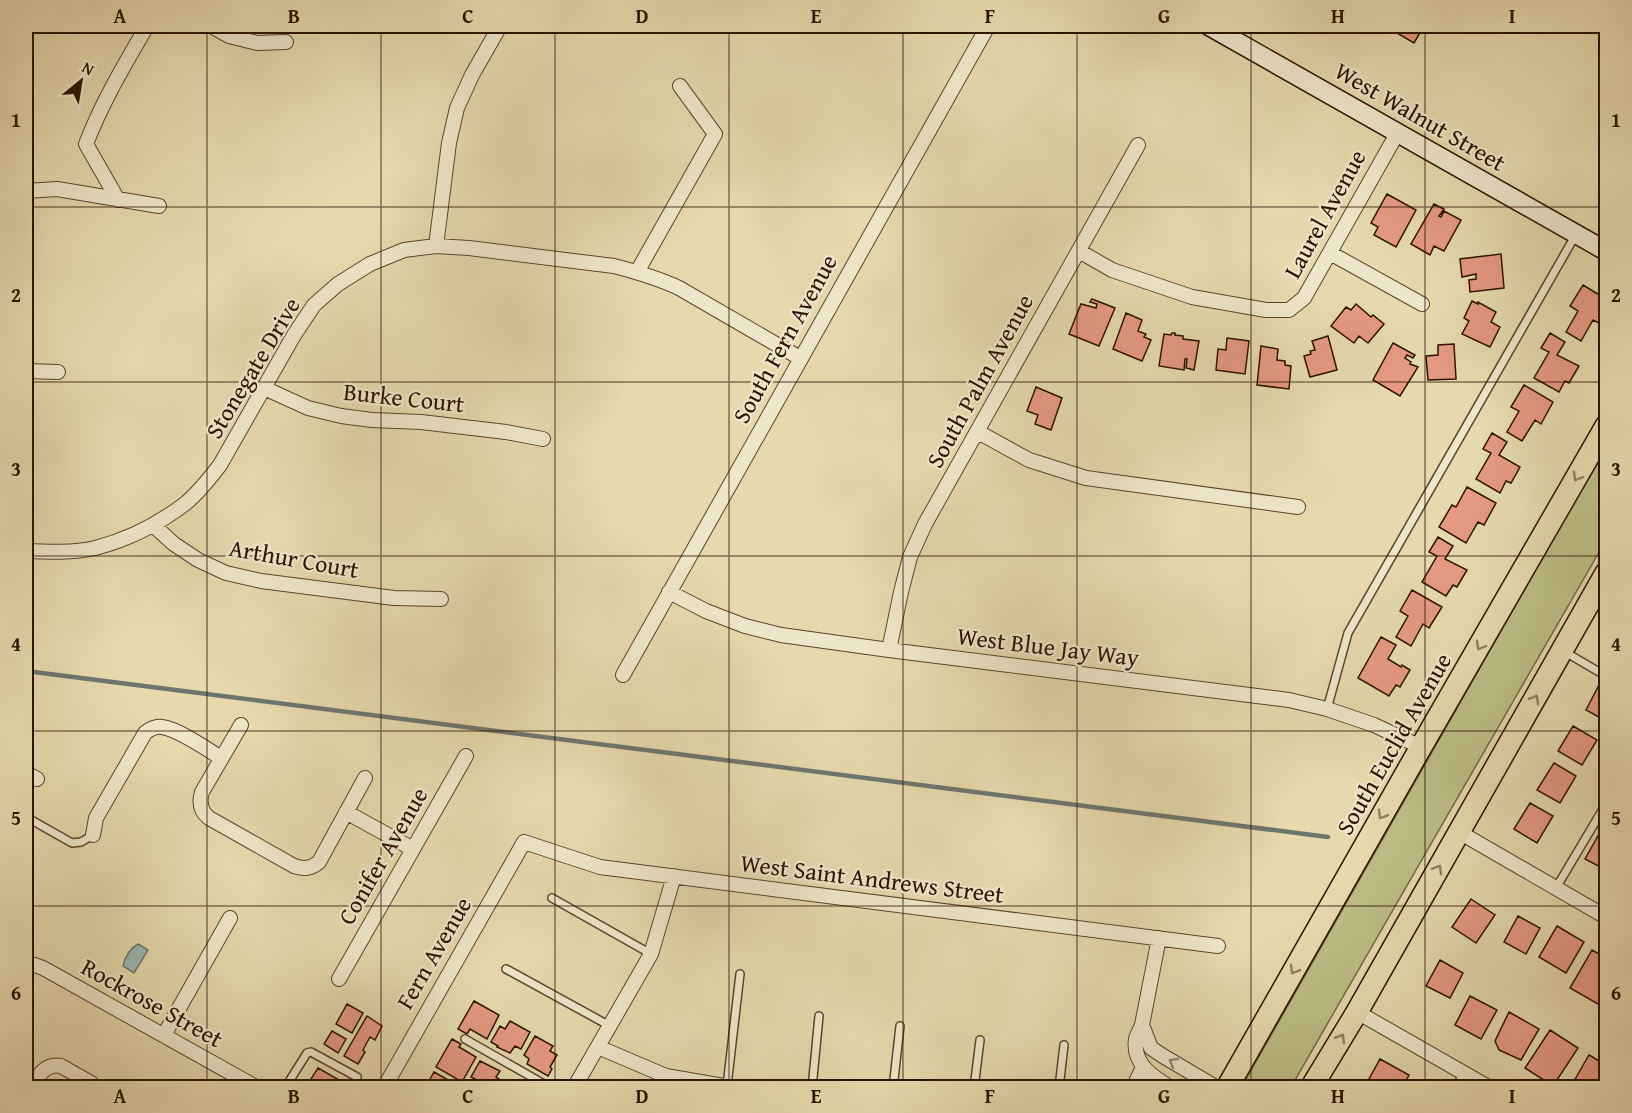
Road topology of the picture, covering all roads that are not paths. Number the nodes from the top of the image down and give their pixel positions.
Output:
1 (147, 26) edge
2 (212, 26) edge
3 (500, 26) edge
4 (988, 26) edge
5 (1209, 26) edge
6 (286, 42) dead end
7 (680, 86) dead end
8 (1398, 132) junction
9 (1138, 145) dead end
10 (26, 191) edge
11 (118, 200) junction
12 (159, 206) dead end
13 (1576, 234) junction
14 (436, 246) junction
15 (1079, 251) junction
16 (1606, 251) edge
17 (1330, 253) junction
18 (637, 272) junction
19 (1422, 304) dead end
20 (800, 358) junction
21 (26, 371) edge
22 (58, 372) dead end
23 (264, 388) junction
24 (1606, 426) edge
25 (978, 432) junction
26 (543, 439) dead end
27 (1298, 507) dead end
28 (153, 525) junction
29 (26, 550) edge
30 (1606, 573) edge
31 (669, 592) junction
32 (441, 599) dead end
33 (890, 650) junction
34 (1563, 651) junction
35 (623, 675) dead end
36 (1606, 676) edge
37 (1327, 709) junction
38 (241, 725) dead end
39 (1421, 747) junction
40 (466, 756) dead end
41 (222, 758) junction
42 (365, 778) dead end
43 (1606, 804) edge
44 (346, 812) junction
45 (26, 817) edge
46 (1459, 832) junction
47 (93, 835) joint
48 (524, 842) joint
49 (413, 849) junction
50 (674, 876) junction
51 (1556, 888) junction
52 (552, 898) dead end
53 (1606, 917) edge
54 (230, 918) dead end
55 (1159, 938) junction
56 (1218, 946) dead end
57 (651, 954) junction
58 (26, 962) edge
59 (506, 969) dead end
60 (740, 974) dead end
61 (339, 979) dead end
62 (1357, 1012) junction
63 (819, 1016) dead end
64 (609, 1026) junction
65 (900, 1026) dead end
66 (1142, 1026) junction
67 (164, 1035) junction
68 (465, 1039) dead end
69 (980, 1040) dead end
70 (1064, 1045) dead end
71 (598, 1047) junction
72 (1143, 1067) junction
73 (1464, 1073) junction
74 (357, 1077) dead end
75 (91, 1083) dead end
76 (730, 1087) edge
77 (32, 1088) edge
78 (255, 1088) edge
79 (285, 1088) edge
80 (384, 1088) edge
81 (551, 1088) edge
82 (574, 1088) edge
83 (812, 1088) edge
84 (894, 1088) edge
85 (974, 1088) edge
86 (1059, 1088) edge
87 (1133, 1088) edge
88 (1171, 1088) edge
89 (1217, 1088) edge
90 (1227, 1088) edge
91 (1311, 1088) edge
92 (1455, 1088) edge
93 (1490, 1088) edge

1 - 11 street
2 - 6 street
3 - 14 street
4 - 20 street, South Fern Avenue
5 - 8 street, West Walnut Street
7 - 18 street
8 - 13 street, West Walnut Street
8 - 17 street, Laurel Avenue
9 - 15 street, South Palm Avenue
10 - 11 street
11 - 12 street
13 - 16 street, West Walnut Street
13 - 37 lane
14 - 18 street, Stonegate Drive
14 - 23 street, Stonegate Drive
15 - 17 street, Laurel Avenue
15 - 25 street, South Palm Avenue
17 - 19 street
18 - 20 street, Stonegate Drive
20 - 31 street, South Fern Avenue
21 - 22 street
23 - 26 street, Burke Court
23 - 28 street, Stonegate Drive
24 -> 39 main road, South Euclid Avenue
25 - 27 street
25 - 33 street, South Palm Avenue
28 - 29 street, Stonegate Drive
28 - 32 street, Arthur Court
30 - 34 main road
31 - 33 street, West Blue Jay Way
31 - 35 street, South Fern Avenue
33 - 37 street, West Blue Jay Way
34 - 36 lane
46 -> 34 main road
37 - 39 street, West Blue Jay Way
38 - 41 street
39 -> 90 main road, South Euclid Avenue
40 - 49 street, Conifer Avenue
41 - 44 street
41 - 47 street
42 - 44 street
43 - 51 lane
44 - 49 street
45 - 47 lane
46 - 51 street
62 -> 46 main road
48 - 50 street, West Saint Andrews Street
48 - 80 street, Fern Avenue
49 - 61 street, Conifer Avenue
50 - 55 street, West Saint Andrews Street
50 - 57 street
51 - 53 street
52 - 57 lane
54 - 67 street
55 - 56 street, West Saint Andrews Street
55 - 66 street
57 - 64 street
58 - 67 street, Rockrose Street
59 - 64 lane
60 - 76 lane
62 - 73 street
91 -> 62 main road
63 - 83 lane
64 - 71 street
65 - 84 lane
66 - 72 street
89 -> 66 street
67 - 78 street, Rockrose Street
68 - 81 lane
69 - 85 lane
70 - 86 lane
71 - 76 street
71 - 82 street
72 - 87 street
72 - 88 street
73 - 92 lane
73 - 93 street
74 - 79 lane
75 - 77 street

